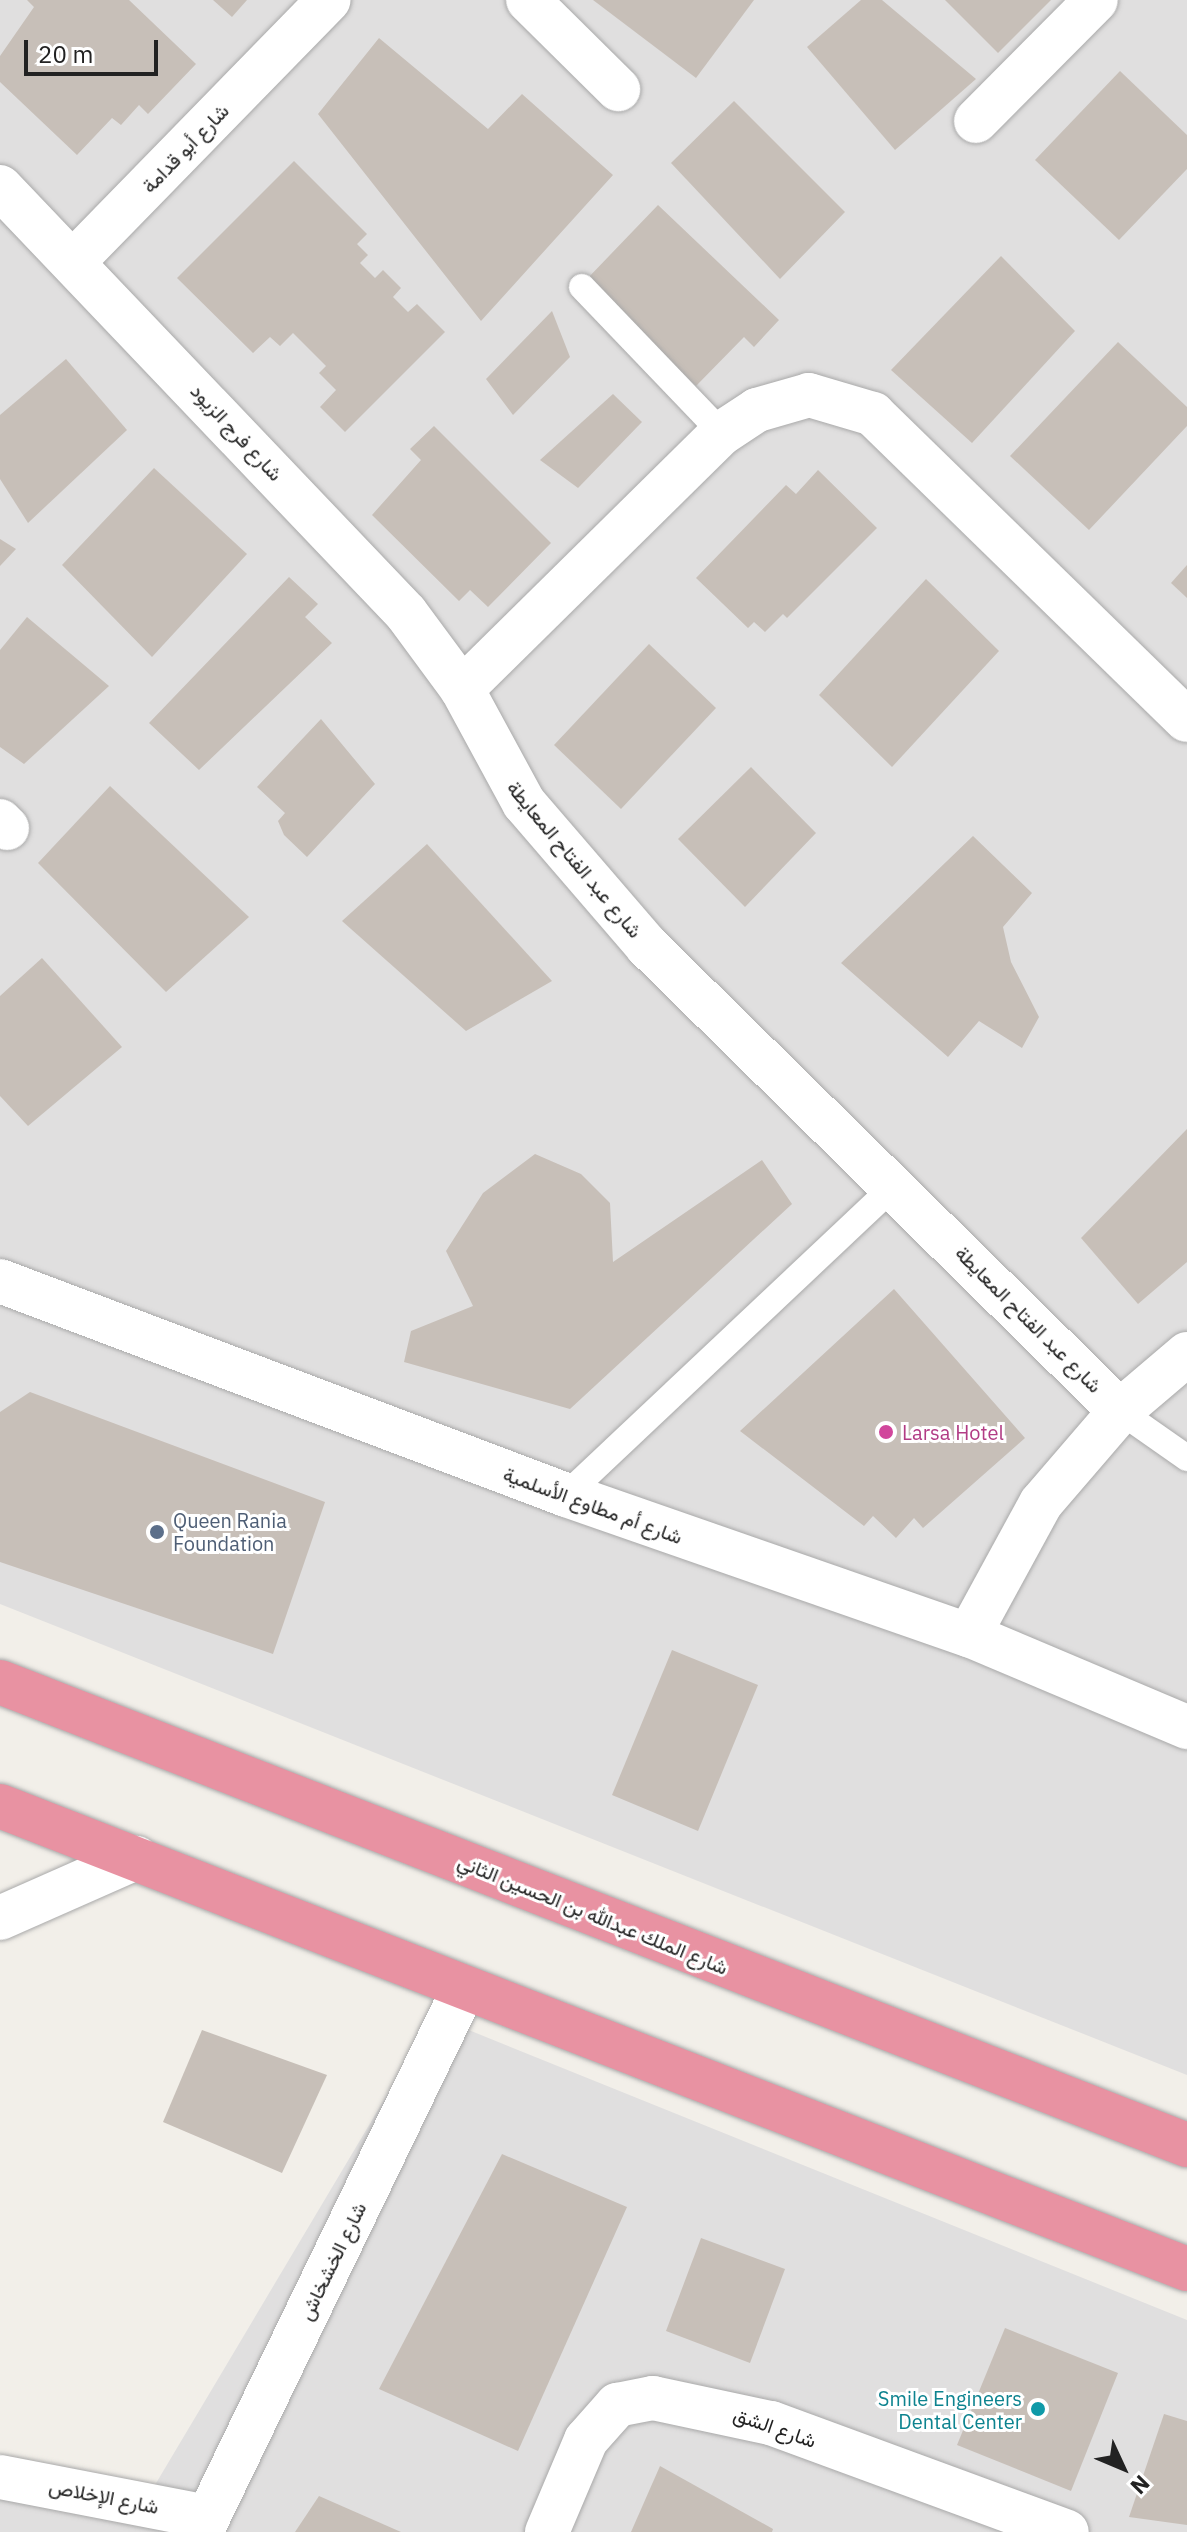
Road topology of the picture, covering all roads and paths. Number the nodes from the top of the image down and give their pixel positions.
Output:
1 (329, 0) edge
2 (528, 0) edge
3 (1096, 0) edge
4 (618, 89) dead end
5 (976, 121) dead end
6 (0, 187) edge
7 (75, 260) junction
8 (582, 287) dead end
9 (722, 433) junction
10 (462, 689) junction
11 (1187, 720) edge
12 (895, 1185) junction
13 (0, 1281) edge
14 (1187, 1354) edge
15 (1120, 1411) junction
16 (1187, 1458) edge
17 (566, 1495) junction
18 (969, 1635) junction
19 (0, 1682) edge
20 (1187, 1727) edge
21 (0, 1806) edge
22 (136, 1858) junction
23 (0, 1918) edge
24 (463, 1990) junction
25 (1187, 2145) edge
26 (1187, 2269) edge
27 (0, 2477) edge
28 (204, 2525) edge
29 (547, 2532) edge
30 (1067, 2532) edge

1 - 7 street, شارع أبو قدامة
2 - 4 street
3 - 5 street
6 - 7 street, شارع فرج الزيود
7 - 10 street, شارع فرج الزيود
8 - 9 lane
9 - 10 street
9 - 11 street
10 - 12 street, شارع عبد الفتاح المعايطة
12 - 15 street, شارع عبد الفتاح المعايطة
12 - 17 lane
13 - 17 street, شارع أم مطاوع الأسلمية
14 - 15 street
15 - 16 lane
15 - 18 street
17 - 18 street, شارع أم مطاوع الأسلمية
18 - 20 street, شارع أم مطاوع الأسلمية
19 - 25 highway, شارع الملك عبدالله بن الحسين الثاني
21 - 22 highway
22 - 23 street
22 - 24 highway
24 - 26 highway
24 - 28 street, شارع الخشخاش
27 - 28 street, شارع الإخلاص
29 - 30 street, شارع الشق

